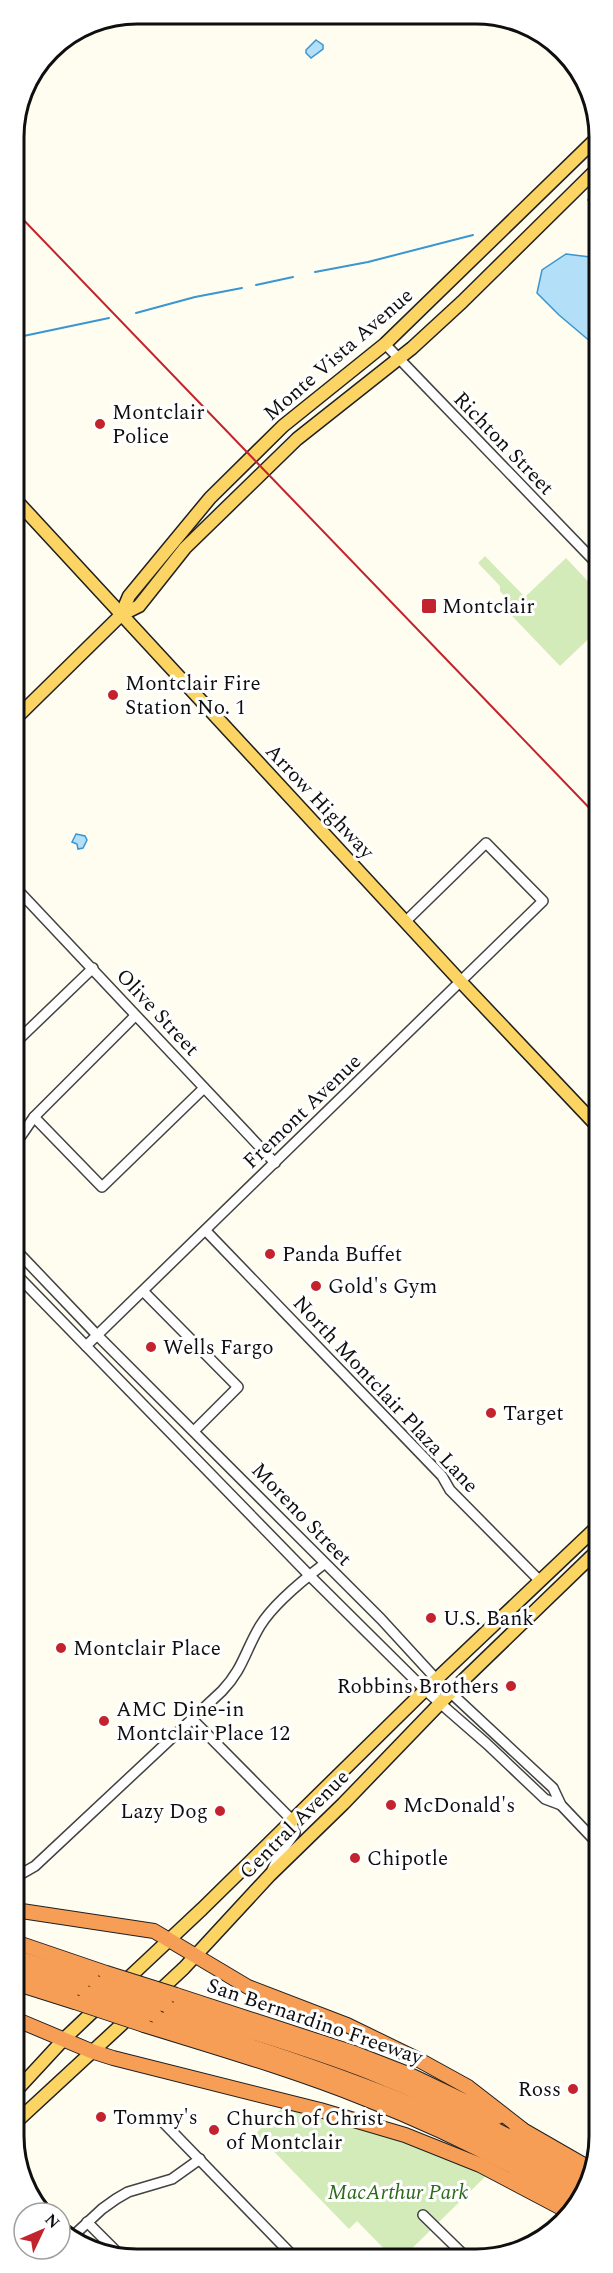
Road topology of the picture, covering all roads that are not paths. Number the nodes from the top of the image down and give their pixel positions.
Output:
1 (589, 146) edge
2 (589, 177) edge
3 (385, 344) junction
4 (399, 358) junction
5 (24, 509) edge
6 (589, 556) edge
7 (121, 615) junction
8 (24, 710) edge
9 (24, 896) edge
10 (405, 922) junction
11 (93, 968) junction
12 (460, 982) junction
13 (135, 1016) junction
14 (24, 1034) edge
15 (204, 1088) junction
16 (34, 1117) junction
17 (589, 1117) edge
18 (24, 1132) edge
19 (275, 1163) junction
20 (206, 1231) junction
21 (24, 1258) edge
22 (24, 1282) edge
23 (143, 1291) junction
24 (97, 1335) junction
25 (86, 1346) junction
26 (194, 1431) junction
27 (589, 1535) edge
28 (589, 1559) edge
29 (324, 1564) junction
30 (309, 1575) junction
31 (540, 1581) junction
32 (437, 1680) junction
33 (425, 1690) junction
34 (451, 1692) junction
35 (441, 1703) junction
36 (192, 1720) junction
37 (561, 1805) junction
38 (291, 1820) junction
39 (589, 1834) edge
40 (24, 1873) edge
41 (270, 1875) junction
42 (24, 1911) edge
43 (169, 1939) junction
44 (24, 1946) edge
45 (196, 1955) junction
46 (24, 1959) edge
47 (24, 1973) edge
48 (101, 1978) junction
49 (24, 1985) edge
50 (80, 1997) junction
51 (160, 2010) junction
52 (24, 2023) edge
53 (64, 2039) junction
54 (91, 2051) junction
55 (24, 2082) edge
56 (24, 2114) edge
57 (160, 2119) dead end
58 (522, 2129) junction
59 (200, 2159) junction
60 (585, 2166) edge
61 (581, 2177) edge
62 (575, 2190) edge
63 (570, 2199) edge
64 (563, 2209) edge
65 (423, 2215) dead end
66 (87, 2222) junction
67 (77, 2232) edge
68 (111, 2246) edge
69 (286, 2249) edge
70 (457, 2249) edge

1 - 3 main road, Monte Vista Avenue
2 - 4 main road, Monte Vista Avenue
3 - 4 street, Richton Street
3 - 7 main road, Monte Vista Avenue
4 - 6 street, Richton Street
4 - 7 main road, Monte Vista Avenue
5 - 7 main road, Arrow Highway
7 - 8 main road, Monte Vista Avenue
7 - 10 main road, Arrow Highway
9 - 11 street, Olive Street
10 - 12 main road, Arrow Highway
10 - 12 street, Fremont Avenue
11 - 13 street, Olive Street
11 - 14 street
12 - 17 main road, Arrow Highway
12 - 19 street, Fremont Avenue
13 - 15 street, Olive Street
13 - 16 street
15 - 16 street
15 - 19 street, Olive Street
16 - 18 street
19 - 20 street, Fremont Avenue
20 - 23 street, Fremont Avenue
20 - 31 street, North Montclair Plaza Lane
21 - 24 street, Moreno Street
22 - 25 street, Moreno Street
23 - 24 street, Fremont Avenue
23 - 26 street
24 - 25 street, Fremont Avenue
24 - 26 street, Moreno Street
25 - 30 street, Moreno Street
26 - 29 street, Moreno Street
27 - 31 main road, Central Avenue
28 - 34 main road, Central Avenue
29 - 30 street
29 - 32 street, Moreno Street
30 - 33 street, Moreno Street
30 - 36 street
31 - 32 main road, Central Avenue
32 - 33 main road, Central Avenue
32 - 34 street, Moreno Street
33 - 35 street, Moreno Street
33 - 38 main road, Central Avenue
34 - 35 main road, Central Avenue
34 - 37 street, Moreno Street
35 - 37 street, Moreno Street
35 - 41 main road, Central Avenue
36 - 38 street
36 - 40 street
37 - 39 street, Moreno Street
38 - 41 street
38 - 43 main road, Central Avenue
41 - 45 main road, Central Avenue
42 - 43 highway
43 - 45 highway
43 - 53 main road, Central Avenue
44 - 48 highway, San Bernardino Freeway
45 - 54 main road, Central Avenue
45 - 58 highway
46 - 48 highway
47 - 50 highway
48 - 51 highway, bridge
48 - 58 highway, San Bernardino Freeway, bridge
49 - 50 highway
50 - 51 highway, bridge
50 - 63 highway, bridge
51 - 61 highway
51 - 62 highway
52 - 53 highway
53 - 54 highway
53 - 55 main road, Central Avenue
54 - 56 main road, Central Avenue
54 - 64 highway
57 - 59 street
58 - 60 highway, San Bernardino Freeway
59 - 66 street
59 - 69 street
65 - 70 street
66 - 67 street
66 - 68 street

